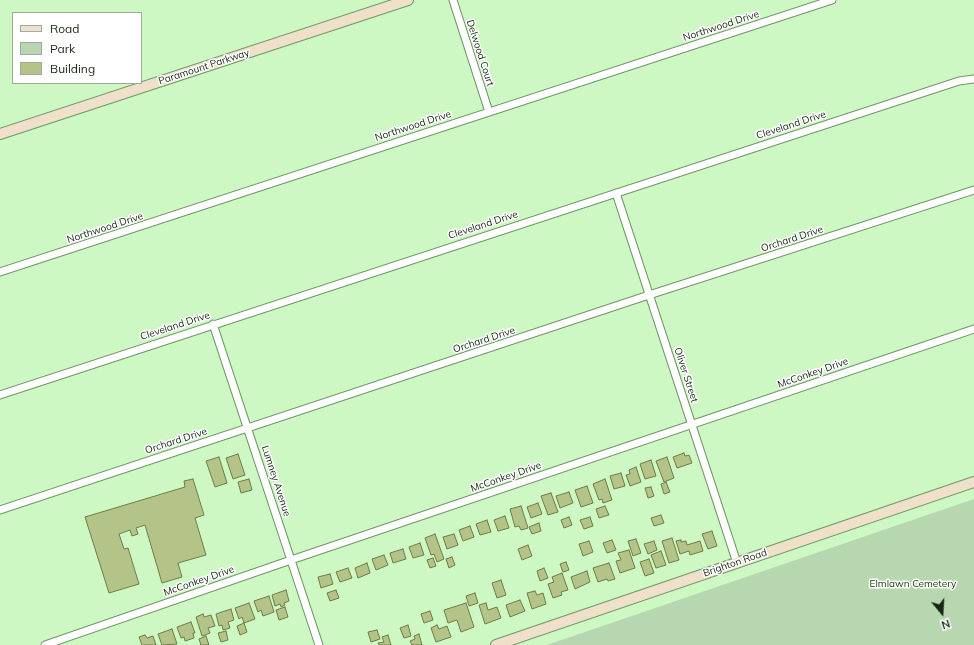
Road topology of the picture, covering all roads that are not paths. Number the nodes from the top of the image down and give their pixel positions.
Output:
1 (408, 0) edge
2 (452, 0) edge
3 (832, 0) edge
4 (974, 79) edge
5 (489, 112) junction
6 (0, 134) edge
7 (974, 190) edge
8 (616, 193) junction
9 (0, 272) edge
10 (649, 295) junction
11 (213, 324) junction
12 (974, 329) edge
13 (0, 395) edge
14 (692, 424) junction
15 (248, 428) junction
16 (974, 482) edge
17 (0, 510) edge
18 (291, 560) junction
19 (737, 563) junction
20 (45, 645) edge
21 (319, 645) edge
22 (496, 645) edge

1 - 6 street, Paramount Parkway
2 - 5 street, Delwood Court
3 - 5 street, Northwood Drive
4 - 8 street, Cleveland Drive
5 - 9 street, Northwood Drive
7 - 10 street, Orchard Drive
8 - 10 street, Oliver Street
8 - 11 street, Cleveland Drive
10 - 14 street, Oliver Street
10 - 15 street, Orchard Drive
11 - 13 street, Cleveland Drive
11 - 15 street, Lumney Avenue
12 - 14 street, McConkey Drive
14 - 18 street, McConkey Drive
14 - 19 street, Oliver Street
15 - 17 street, Orchard Drive
15 - 18 street, Lumney Avenue
16 - 19 street, Brighton Road
18 - 20 street, McConkey Drive
18 - 21 street, Lumney Avenue
19 - 22 street, Brighton Road

